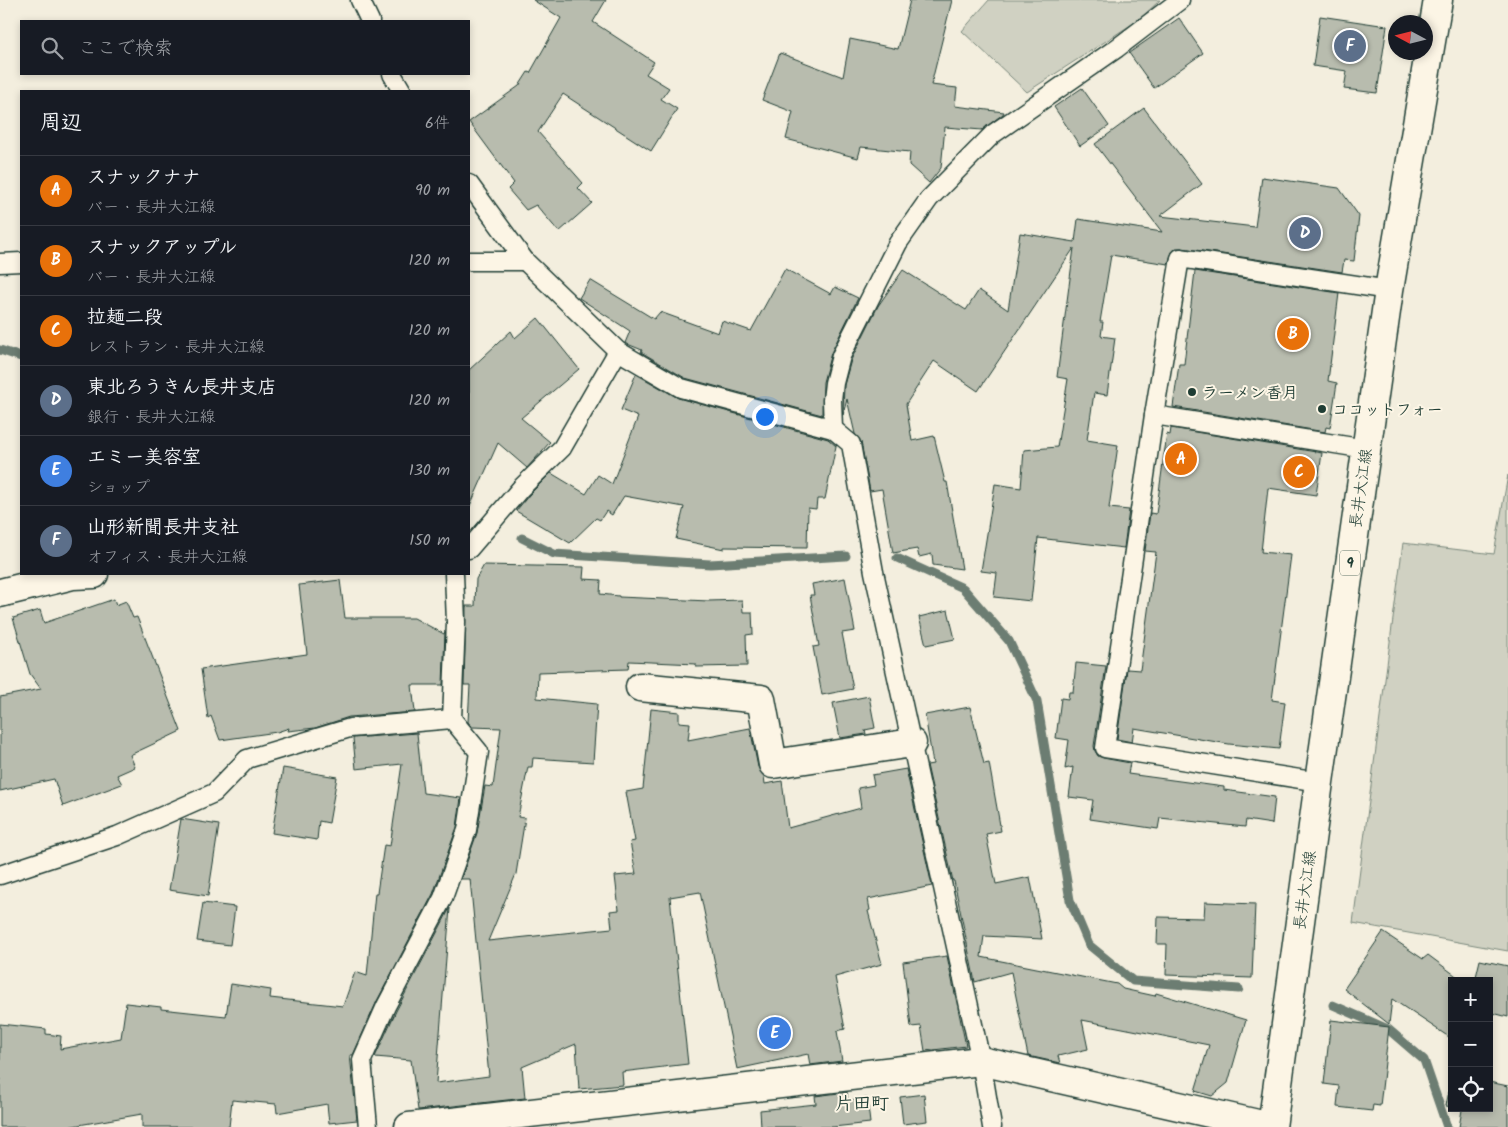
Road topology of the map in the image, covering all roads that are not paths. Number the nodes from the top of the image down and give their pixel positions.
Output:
1 (360, 0) edge
2 (1180, 0) edge
3 (1438, 0) edge
4 (370, 20) edge
5 (393, 75) edge
6 (401, 90) edge
7 (470, 185) edge
8 (525, 260) junction
9 (470, 261) edge
10 (20, 262) edge
11 (0, 263) edge
12 (1389, 290) junction
13 (618, 351) junction
14 (1154, 415) junction
15 (833, 428) junction
16 (1366, 449) junction
17 (470, 548) edge
18 (73, 575) edge
19 (454, 575) edge
20 (0, 592) edge
21 (640, 687) dead end
22 (452, 719) junction
23 (912, 743) junction
24 (1319, 782) junction
25 (0, 875) edge
26 (981, 1061) junction
27 (368, 1127) edge
28 (409, 1127) edge
29 (992, 1127) edge
30 (1272, 1127) edge

1 - 4 lane
2 - 15 lane
3 - 12 street, 長井大江線 / 9
5 - 6 lane
7 - 8 lane
8 - 9 lane
8 - 13 lane
10 - 11 lane
12 - 14 lane
12 - 16 street, 長井大江線 / 9
13 - 15 lane
13 - 17 lane
14 - 16 lane
14 - 24 lane
15 - 23 lane
16 - 24 street, 長井大江線 / 9
18 - 20 street
19 - 22 lane
21 - 23 street
22 - 25 lane
22 - 27 lane
23 - 26 lane
24 - 30 street, 長井大江線 / 9
26 - 28 street
26 - 29 lane
26 - 30 street

